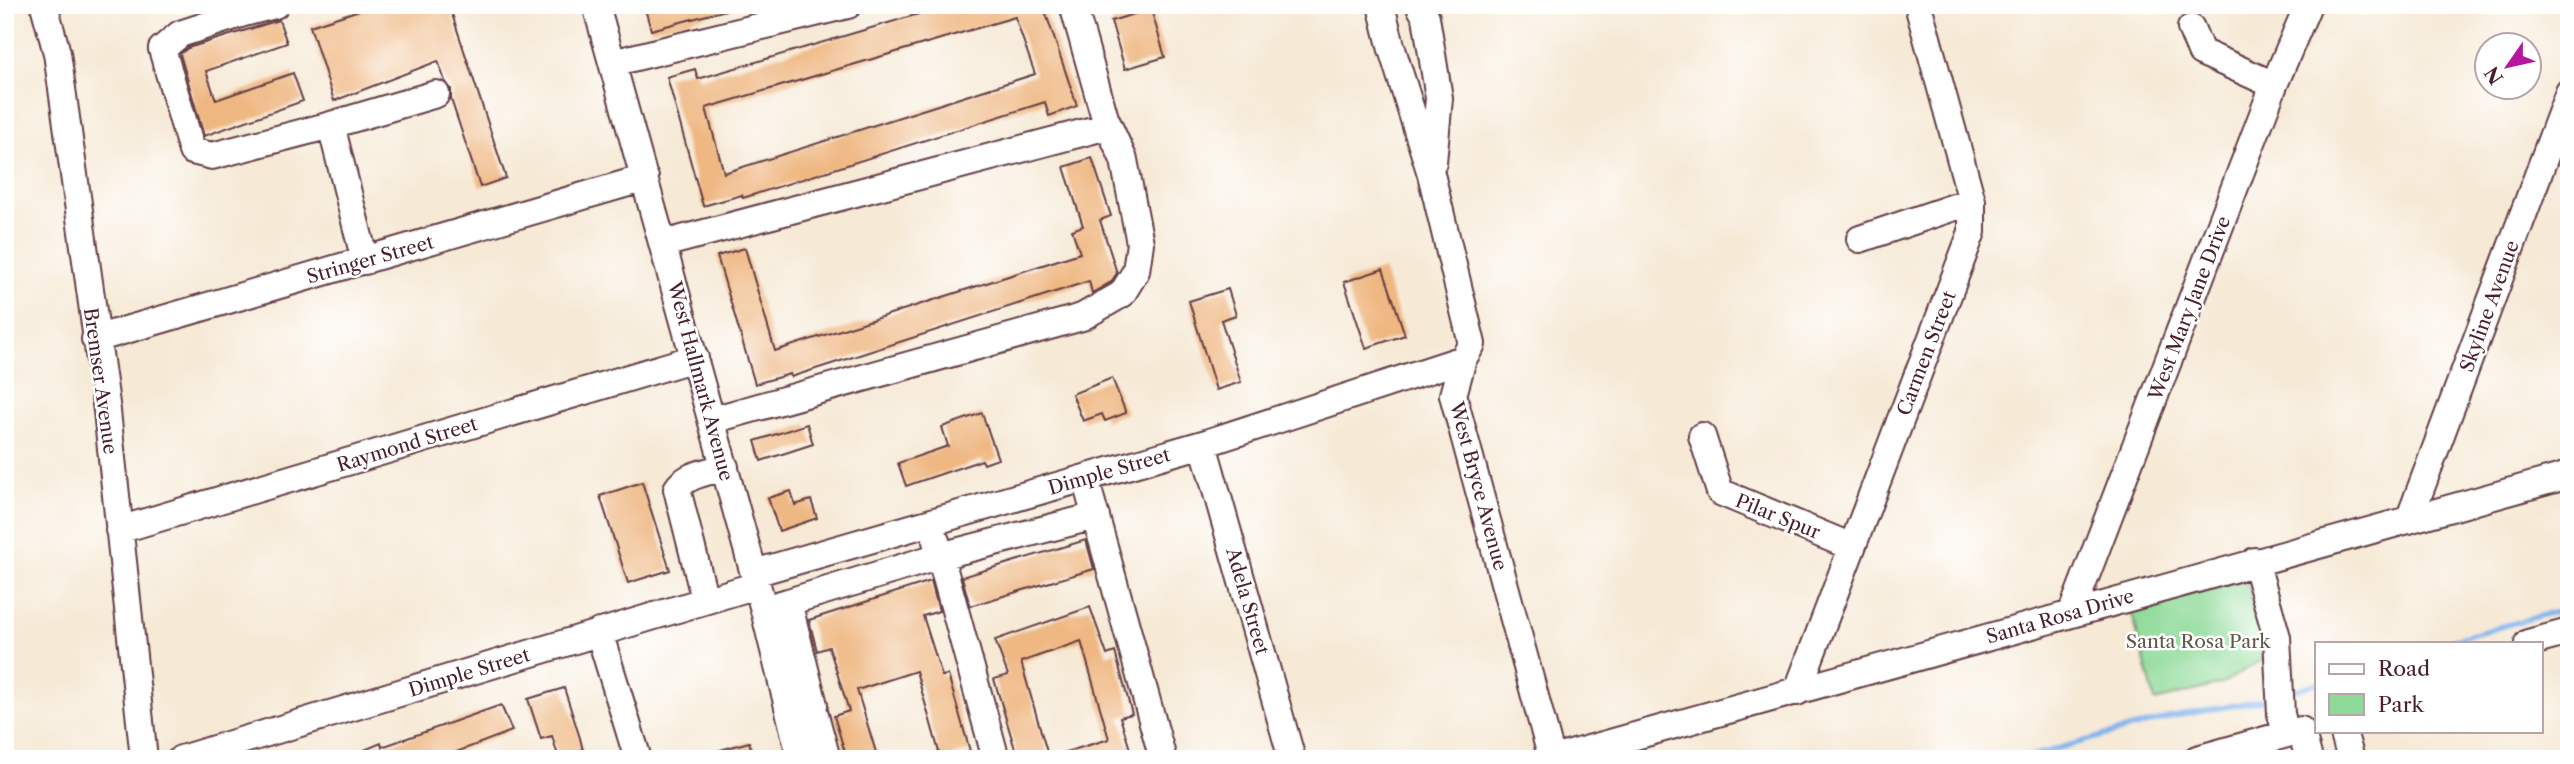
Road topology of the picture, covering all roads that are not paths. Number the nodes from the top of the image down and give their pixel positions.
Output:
1 (44, 5) edge
2 (275, 5) edge
3 (596, 5) edge
4 (848, 5) edge
5 (1073, 5) edge
6 (1381, 5) edge
7 (1419, 5) edge
8 (1918, 5) edge
9 (2308, 5) edge
10 (243, 9) edge
11 (2191, 28) dead end
12 (612, 63) junction
13 (2274, 85) junction
14 (2569, 92) edge
15 (436, 93) dead end
16 (1108, 126) junction
17 (334, 137) junction
18 (1432, 174) junction
19 (645, 178) junction
20 (1972, 201) junction
21 (1860, 239) dead end
22 (663, 244) junction
23 (365, 261) junction
24 (95, 340) junction
25 (695, 358) junction
26 (1462, 359) junction
27 (712, 420) junction
28 (1702, 436) dead end
29 (1203, 444) junction
30 (725, 467) junction
31 (2569, 475) edge
32 (1085, 478) junction
33 (1096, 516) junction
34 (2409, 520) junction
35 (931, 522) junction
36 (119, 530) junction
37 (1852, 547) junction
38 (940, 556) junction
39 (2255, 561) junction
40 (766, 592) junction
41 (705, 600) junction
42 (2072, 612) junction
43 (599, 632) junction
44 (2569, 632) edge
45 (2532, 642) edge
46 (1797, 692) junction
47 (802, 713) junction
48 (2283, 724) junction
49 (2343, 732) edge
50 (194, 757) edge
51 (144, 759) edge
52 (638, 759) edge
53 (801, 759) edge
54 (827, 759) edge
55 (996, 759) edge
56 (1163, 759) edge
57 (1292, 759) edge
58 (1552, 759) edge
59 (2197, 759) edge
60 (2309, 759) edge
61 (2351, 759) edge

1 - 24 street, Bremser Avenue
2 - 10 street
3 - 12 street, West Hallmark Avenue
4 - 12 street
5 - 16 street
6 - 18 street, West Bryce Avenue
7 - 18 street, West Bryce Avenue
8 - 20 street, Carmen Street
9 - 13 street, West Mary Jane Drive
10 - 17 street
11 - 13 street
12 - 19 street, West Hallmark Avenue
13 - 42 street, West Mary Jane Drive
14 - 34 street, Skyline Avenue
15 - 17 street
16 - 22 street
16 - 27 street
17 - 23 street
18 - 26 street, West Bryce Avenue
19 - 22 street, West Hallmark Avenue
19 - 23 street, Stringer Street
20 - 21 street
20 - 37 street, Carmen Street
22 - 25 street, West Hallmark Avenue
23 - 24 street, Stringer Street
24 - 36 street, Bremser Avenue
25 - 27 street, West Hallmark Avenue
25 - 36 street, Raymond Street
26 - 29 street, Dimple Street
26 - 58 street, West Bryce Avenue
27 - 30 street, West Hallmark Avenue
28 - 37 street, Pilar Spur
29 - 32 street, Dimple Street
29 - 57 street, Adela Street
30 - 40 street, West Hallmark Avenue
30 - 41 street
31 - 34 street, Santa Rosa Drive
32 - 33 street
32 - 35 street, Dimple Street
33 - 38 street
33 - 56 street
34 - 39 street, Santa Rosa Drive
35 - 38 street
35 - 40 street, Dimple Street
36 - 51 street, Bremser Avenue
37 - 46 street, Carmen Street
38 - 40 street
38 - 55 street
39 - 42 street, Santa Rosa Drive
39 - 48 street
40 - 41 street, Dimple Street
40 - 47 street, West Hallmark Avenue
41 - 43 street, Dimple Street
42 - 46 street, Santa Rosa Drive
43 - 50 street, Dimple Street
43 - 52 street
44 - 45 street
46 - 58 street, Santa Rosa Drive
47 - 53 street, West Hallmark Avenue
47 - 54 street
48 - 59 street
48 - 60 street
49 - 61 street

